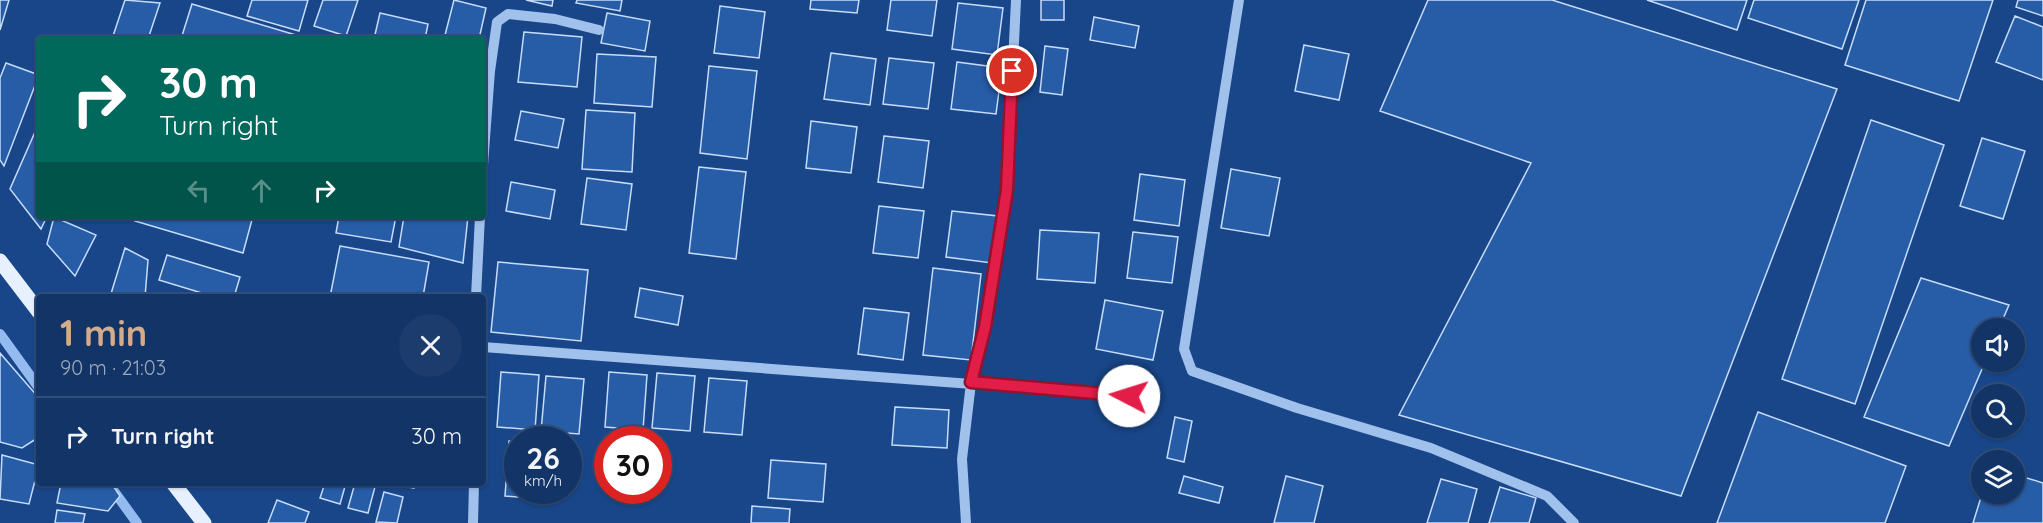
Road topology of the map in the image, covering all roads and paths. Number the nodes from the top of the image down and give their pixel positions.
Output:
1 (1016, 0) edge
2 (1239, 0) edge
3 (599, 30) dead end
4 (486, 125) edge
5 (480, 219) edge
6 (0, 261) edge
7 (476, 294) edge
8 (36, 308) edge
9 (486, 346) edge
10 (971, 382) junction
11 (1129, 396) dead end
12 (175, 486) edge
13 (474, 486) edge
14 (204, 523) edge
15 (473, 523) edge
16 (966, 523) edge
17 (1574, 523) edge

1 - 10 street
2 - 17 street
3 - 4 street
5 - 7 street
6 - 8 main road
9 - 10 street
10 - 11 street
10 - 16 street
12 - 14 main road
13 - 15 street

